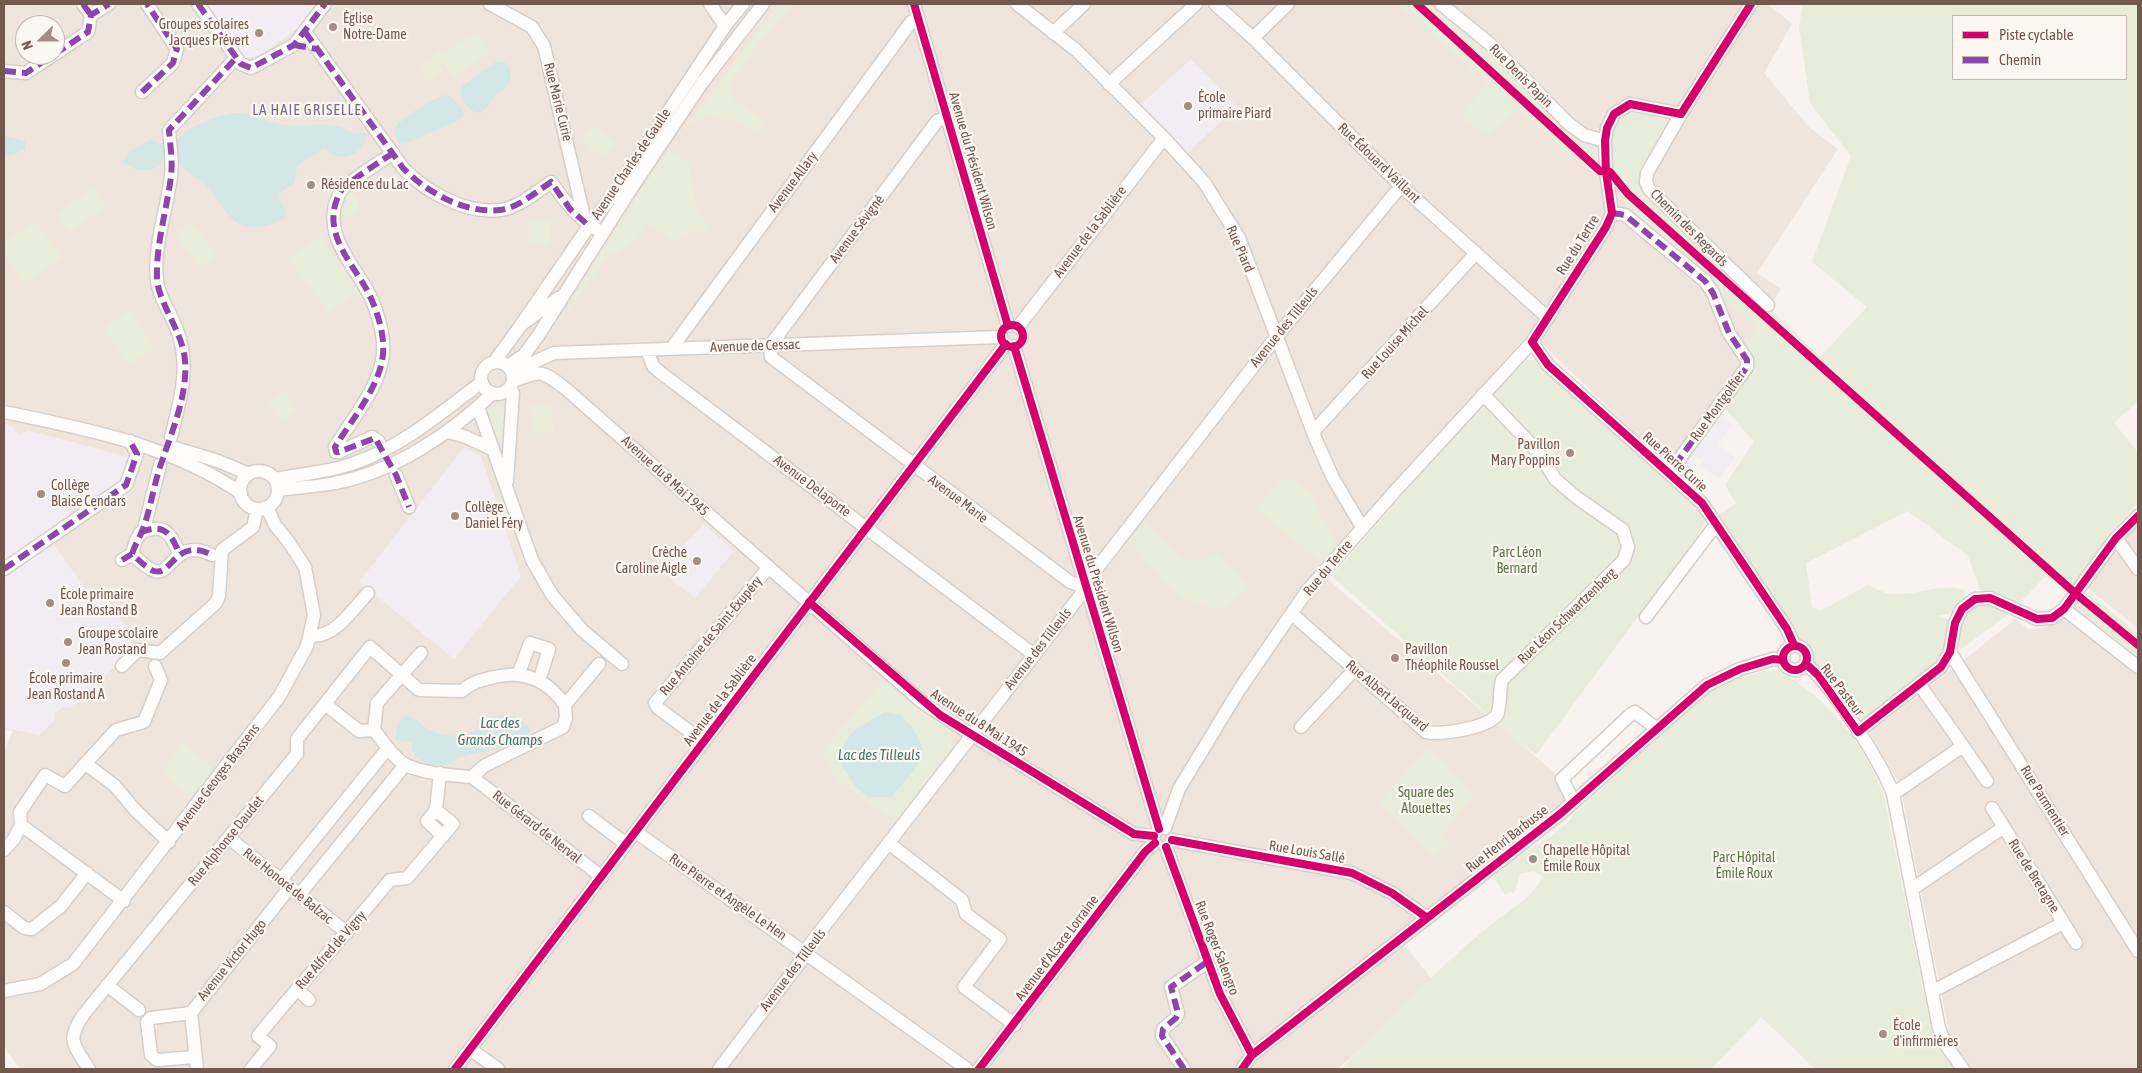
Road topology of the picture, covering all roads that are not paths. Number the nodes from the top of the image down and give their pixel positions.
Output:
1 (83, 4) edge
2 (109, 4) edge
3 (148, 4) edge
4 (198, 4) edge
5 (325, 4) edge
6 (490, 4) edge
7 (710, 4) edge
8 (743, 4) edge
9 (763, 4) edge
10 (914, 4) edge
11 (1017, 4) edge
12 (1084, 4) edge
13 (1196, 4) edge
14 (1215, 4) edge
15 (1288, 4) edge
16 (1441, 4) edge
17 (1751, 4) edge
18 (91, 15) junction
19 (918, 20) junction
20 (725, 26) junction
21 (305, 32) junction
22 (1053, 33) junction
23 (1253, 38) junction
24 (294, 45) junction
25 (65, 47) edge
26 (317, 49) junction
27 (236, 58) junction
28 (38, 65) edge
29 (4, 71) edge
30 (1109, 84) junction
31 (142, 92) dead end
32 (1681, 114) junction
33 (947, 117) junction
34 (1164, 138) junction
35 (1605, 141) junction
36 (393, 153) junction
37 (1401, 186) junction
38 (1612, 213) junction
39 (589, 226) junction
40 (603, 234) junction
41 (1476, 253) junction
42 (566, 292) junction
43 (1768, 305) dead end
44 (1547, 317) junction
45 (521, 325) junction
46 (1013, 326) junction
47 (1276, 337) junction
48 (1532, 342) junction
49 (1007, 343) junction
50 (770, 346) junction
51 (671, 349) junction
52 (647, 350) junction
53 (494, 362) junction
54 (511, 377) junction
55 (482, 382) junction
56 (492, 393) junction
57 (1482, 394) junction
58 (478, 407) junction
59 (4, 412) edge
60 (448, 432) junction
61 (1313, 432) junction
62 (171, 437) dead end
63 (130, 441) junction
64 (379, 442) dead end
65 (492, 449) junction
66 (160, 465) dead end
67 (912, 466) junction
68 (249, 474) junction
69 (1669, 474) junction
70 (396, 475) dead end
71 (276, 484) junction
72 (507, 486) junction
73 (241, 493) junction
74 (409, 507) dead end
75 (262, 508) junction
76 (2138, 516) edge
77 (275, 525) junction
78 (1718, 526) junction
79 (254, 527) junction
80 (866, 527) junction
81 (1362, 528) junction
82 (140, 534) junction
83 (2116, 538) junction
84 (179, 553) junction
85 (212, 555) dead end
86 (769, 567) junction
87 (4, 569) edge
88 (2138, 569) edge
89 (1086, 588) junction
90 (368, 593) dead end
91 (809, 602) junction
92 (2064, 609) junction
93 (1292, 614) junction
94 (1646, 616) dead end
95 (311, 636) junction
96 (1794, 645) junction
97 (1950, 652) junction
98 (421, 653) dead end
99 (1033, 654) junction
100 (1783, 660) junction
101 (599, 664) dead end
102 (622, 664) dead end
103 (1806, 664) junction
104 (122, 666) dead end
105 (154, 666) dead end
106 (2138, 667) edge
107 (1355, 669) junction
108 (519, 673) junction
109 (401, 674) junction
110 (539, 681) junction
111 (1920, 684) junction
112 (325, 704) junction
113 (564, 705) junction
114 (1496, 716) joint
115 (1302, 727) dead end
116 (1657, 729) junction
117 (374, 730) junction
118 (1858, 732) junction
119 (972, 735) junction
120 (704, 742) junction
121 (1963, 746) junction
122 (388, 748) junction
123 (86, 764) junction
124 (405, 765) junction
125 (440, 773) junction
126 (472, 777) junction
127 (1987, 781) dead end
128 (1893, 794) junction
129 (1574, 802) junction
130 (1992, 808) dead end
131 (589, 816) dead end
132 (21, 825) junction
133 (2004, 827) junction
134 (636, 832) junction
135 (1162, 837) junction
136 (229, 838) junction
137 (169, 842) junction
138 (626, 844) junction
139 (890, 844) junction
140 (4, 850) edge
141 (87, 873) junction
142 (602, 876) junction
143 (290, 887) junction
144 (1912, 888) junction
145 (124, 901) junction
146 (4, 912) edge
147 (1426, 918) junction
148 (2064, 923) junction
149 (347, 934) junction
150 (2076, 943) dead end
151 (2138, 951) edge
152 (806, 952) junction
153 (1207, 962) junction
154 (107, 986) junction
155 (1932, 989) junction
156 (297, 990) junction
157 (4, 991) edge
158 (309, 1000) dead end
159 (191, 1013) junction
160 (144, 1015) junction
161 (1015, 1025) junction
162 (470, 1049) junction
163 (1252, 1055) junction
164 (196, 1063) edge
165 (88, 1069) edge
166 (251, 1069) edge
167 (455, 1069) edge
168 (498, 1069) edge
169 (718, 1069) edge
170 (967, 1069) edge
171 (979, 1069) edge
172 (1184, 1069) edge
173 (1242, 1069) edge
174 (1963, 1069) edge

1 - 18 street
2 - 18 street
3 - 31 street
4 - 27 street
5 - 21 street
6 - 39 street, Rue Marie Curie
7 - 20 street
8 - 20 street, Avenue Charles de Gaulle
9 - 40 street, Avenue Charles de Gaulle
10 - 19 street, Avenue du Président Wilson
11 - 22 street, Rue Piard
12 - 22 street
13 - 30 street
14 - 23 street, Rue Édouard Vaillant
15 - 23 street
16 - 35 street, Rue Denis Papin
17 - 32 street
18 - 25 street
19 - 33 street, Avenue du Président Wilson
19 - 51 street, Avenue Allary
20 - 39 street, Avenue Charles de Gaulle
21 - 24 street
21 - 26 street
22 - 30 street, Rue Piard
23 - 37 street, Rue Édouard Vaillant
24 - 26 street
24 - 27 street
26 - 36 street
27 - 62 street
28 - 29 street
30 - 34 street, Rue Piard
32 - 35 street, Rue du Tertre
32 - 43 street, Chemin des Regards
33 - 46 street, Avenue du Président Wilson
33 - 50 street, Avenue Sévigné
34 - 46 street, Avenue de la Sablière
34 - 47 street, Rue Piard
35 - 38 street, Rue du Tertre
36 - 39 street
36 - 64 street
37 - 41 street, Rue Édouard Vaillant
37 - 47 street, Avenue des Tilleuls
38 - 44 street, Rue du Tertre
38 - 69 street, Rue Montgolfier
39 - 40 street
39 - 45 street, Avenue Charles de Gaulle
40 - 42 street, Avenue Charles de Gaulle
41 - 44 street, Rue Édouard Vaillant
41 - 61 street, Rue Louise Michel
42 - 45 street, Avenue Charles de Gaulle
42 - 54 street, Avenue Charles de Gaulle
44 - 48 street, Rue du Tertre
45 - 53 street, Avenue Charles de Gaulle
46 - 49 street, Avenue de la Sablière
46 - 49 street
47 - 61 street, Rue Piard
47 - 89 street, Avenue des Tilleuls
48 - 57 street, Rue du Tertre
48 - 69 street, Rue Pierre Curie
49 - 50 street, Avenue de Cessac
49 - 67 street, Avenue de la Sablière
49 - 89 street, Avenue du Président Wilson
50 - 51 street, Avenue de Cessac
50 - 67 street, Avenue Marie
51 - 52 street, Avenue de Cessac
52 - 54 street, Avenue de Cessac
52 - 80 street, Avenue Delaporte
53 - 54 street
53 - 55 street
54 - 56 street
54 - 72 street
54 - 86 street, Avenue du 8 Mai 1945
55 - 56 street
55 - 71 street
56 - 58 street
57 - 81 street, Rue du Tertre
57 - 114 street, Rue Léon Schwartzenberg
58 - 60 street
58 - 65 street
59 - 63 street
60 - 65 street
60 - 71 street
61 - 81 street, Rue Piard
63 - 68 street
63 - 73 street
63 - 87 street
65 - 72 street
66 - 82 street
67 - 80 street, Avenue de la Sablière
67 - 89 street, Avenue Marie
68 - 71 street
68 - 73 street
69 - 78 street, Rue Pierre Curie
70 - 74 street
71 - 75 street
72 - 102 street
73 - 75 street
75 - 77 street, Avenue Georges Brassens
75 - 79 street
76 - 83 street
77 - 79 street
77 - 95 street, Avenue Georges Brassens
78 - 94 street
78 - 96 street, Rue Pierre Curie
79 - 104 street
80 - 91 street, Avenue de la Sablière
80 - 99 street, Avenue Delaporte
81 - 93 street, Rue du Tertre
82 - 84 street
82 - 84 street
83 - 88 street
83 - 92 street
84 - 85 street
86 - 91 street, Avenue du 8 Mai 1945
86 - 120 street, Rue Antoine de Saint-Exupéry
89 - 99 street, Avenue des Tilleuls
89 - 135 street, Avenue du Président Wilson
90 - 95 street
91 - 119 street, Avenue du 8 Mai 1945
91 - 120 street, Avenue de la Sablière
92 - 97 street
92 - 106 street
93 - 107 street, Rue Albert Jacquard
93 - 135 street, Rue du Tertre
95 - 137 street, Avenue Georges Brassens
96 - 100 street
96 - 103 street
97 - 111 street
97 - 151 street, Rue Parmentier
98 - 109 street
99 - 119 street, Avenue des Tilleuls
100 - 103 street
100 - 116 street, Rue Henri Barbusse
101 - 113 street
103 - 118 street, Rue Pasteur
105 - 123 street
107 - 114 street, Rue Albert Jacquard
107 - 115 street
108 - 109 street
108 - 110 street
108 - 110 street
109 - 112 street, Rue Alphonse Daudet
109 - 117 street
110 - 113 street
111 - 118 street
111 - 121 street
112 - 117 street
112 - 136 street, Rue Alphonse Daudet
113 - 126 street
116 - 129 street, Rue Henri Barbusse
116 - 129 street
117 - 122 street
118 - 128 street, Rue Pasteur
119 - 135 street, Avenue du 8 Mai 1945
119 - 139 street, Avenue des Tilleuls
120 - 134 street, Avenue de la Sablière
121 - 127 street
121 - 128 street
122 - 124 street
122 - 143 street
123 - 132 street
123 - 137 street
124 - 125 street
124 - 143 street, Avenue Victor Hugo
125 - 126 street
125 - 149 street, Rue Alfred de Vigny
126 - 142 street, Rue Gérard de Nerval
128 - 144 street, Rue Pasteur
129 - 147 street, Rue Henri Barbusse
130 - 133 street, Rue de Bretagne
131 - 138 street
132 - 140 street
132 - 141 street
133 - 144 street
133 - 148 street, Rue de Bretagne
134 - 138 street, Avenue de la Sablière
134 - 152 street, Rue Pierre et Angèle Le Hen
135 - 147 street, Rue Louis Sallé
135 - 153 street, Rue Roger Salengro
135 - 161 street, Avenue d'Alsace Lorraine
136 - 143 street, Rue Honoré de Balzac
136 - 154 street, Rue Alphonse Daudet
137 - 145 street, Avenue Georges Brassens
138 - 142 street, Avenue de la Sablière
139 - 152 street, Avenue des Tilleuls
139 - 161 street
141 - 145 street
141 - 146 street
142 - 162 street, Avenue de la Sablière
143 - 149 street, Rue Honoré de Balzac
143 - 159 street, Avenue Victor Hugo
144 - 155 street, Rue Pasteur
145 - 157 street, Avenue Georges Brassens
147 - 163 street, Rue Henri Barbusse
148 - 150 street, Rue de Bretagne
148 - 155 street
149 - 156 street, Rue Alfred de Vigny
152 - 169 street, Avenue des Tilleuls
152 - 170 street, Rue Pierre et Angèle Le Hen
153 - 163 street, Rue Roger Salengro
153 - 172 street
154 - 160 street
154 - 165 street, Rue Alphonse Daudet
155 - 174 street, Rue Pasteur
156 - 158 street
156 - 166 street, Rue Alfred de Vigny
159 - 160 street
159 - 164 street, Avenue Victor Hugo
160 - 164 street
161 - 171 street, Avenue d'Alsace Lorraine
162 - 167 street, Avenue de la Sablière
162 - 168 street
163 - 173 street, Rue Henri Barbusse

